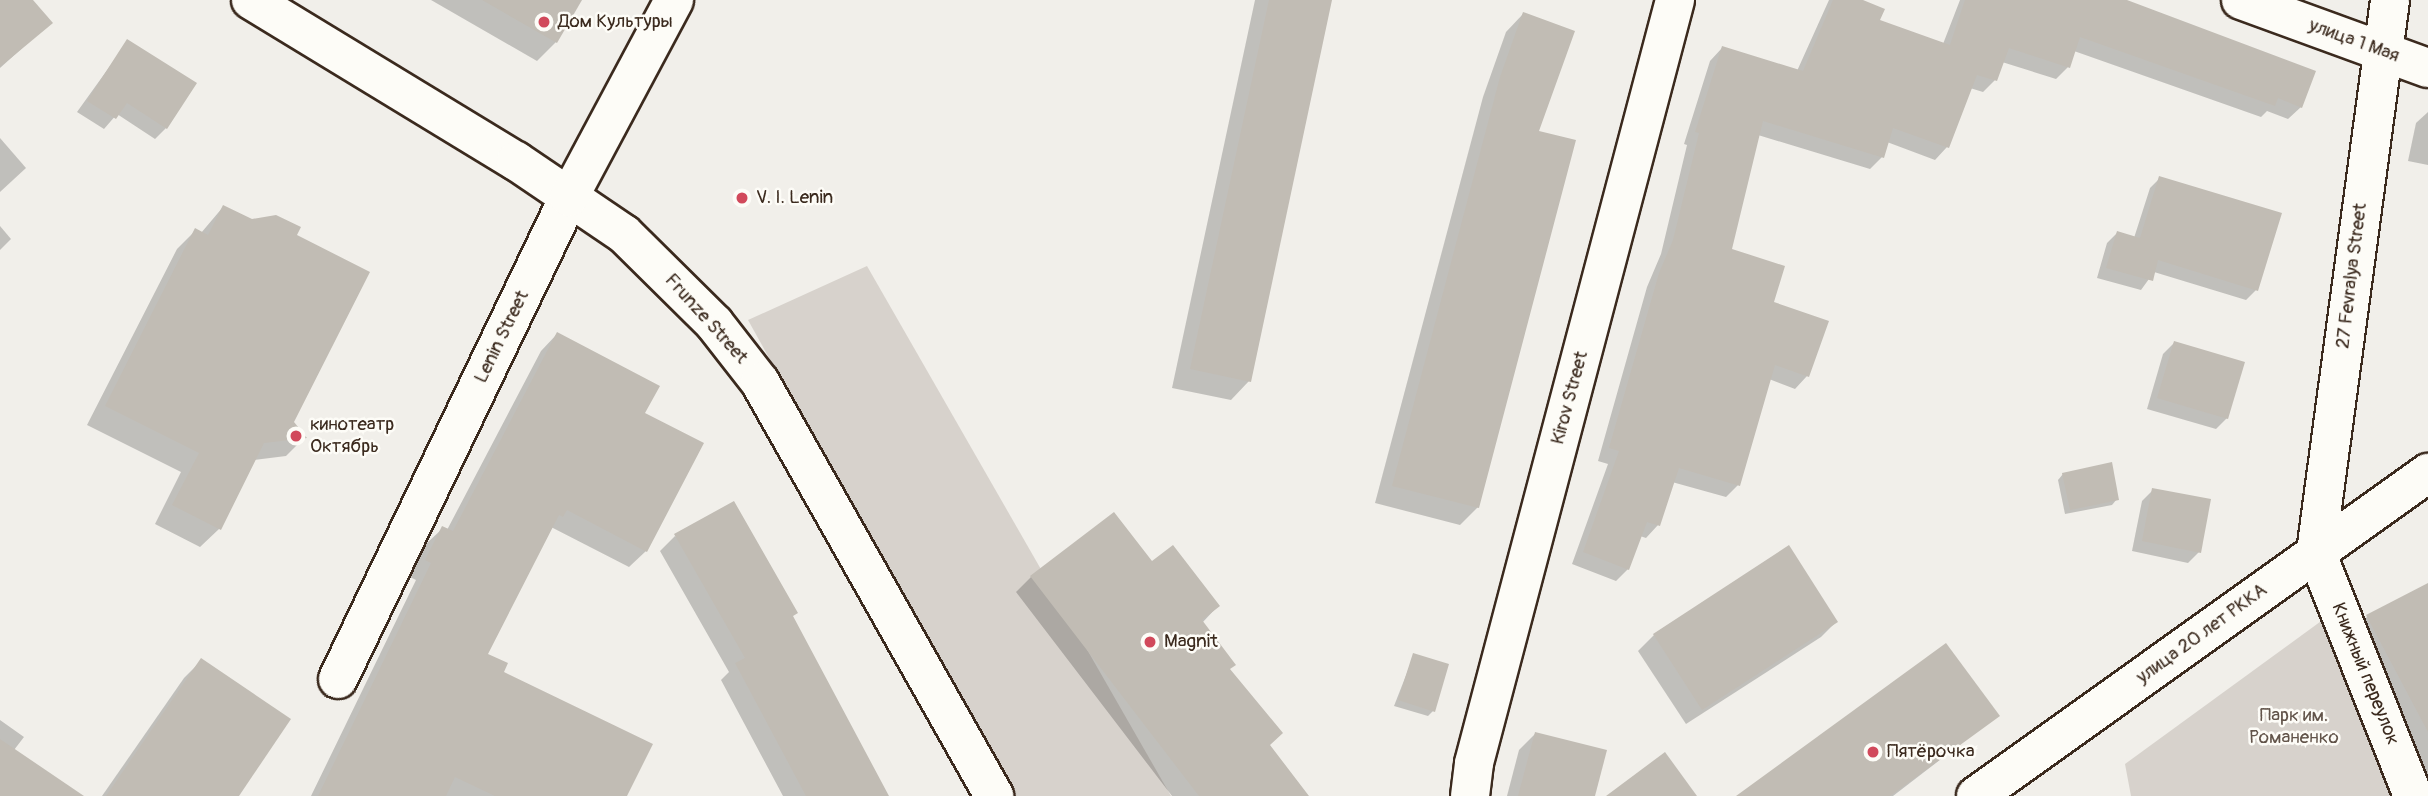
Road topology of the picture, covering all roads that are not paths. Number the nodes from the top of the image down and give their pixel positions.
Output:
1 (251, 0) edge
2 (674, 0) edge
3 (1675, 0) edge
4 (2241, 0) edge
5 (2390, 0) edge
6 (2381, 51) junction
7 (2428, 68) edge
8 (569, 197) junction
9 (2428, 472) edge
10 (2316, 552) junction
11 (338, 679) dead end
12 (994, 796) edge
13 (1470, 796) edge
14 (1976, 796) edge
15 (2413, 796) edge

1 - 8 street, Frunze Street
2 - 8 street, Lenin Street
3 - 13 street, Kirov Street
4 - 6 street, улица 1 Мая
5 - 6 street, 27 Fevralya Street
6 - 7 street, улица 1 Мая
6 - 10 street, 27 Fevralya Street
8 - 11 street, Lenin Street
8 - 12 street, Frunze Street
9 - 10 street, улица 20 лет РККА
10 - 14 street, улица 20 лет РККА
10 - 15 street, Книжный переулок

